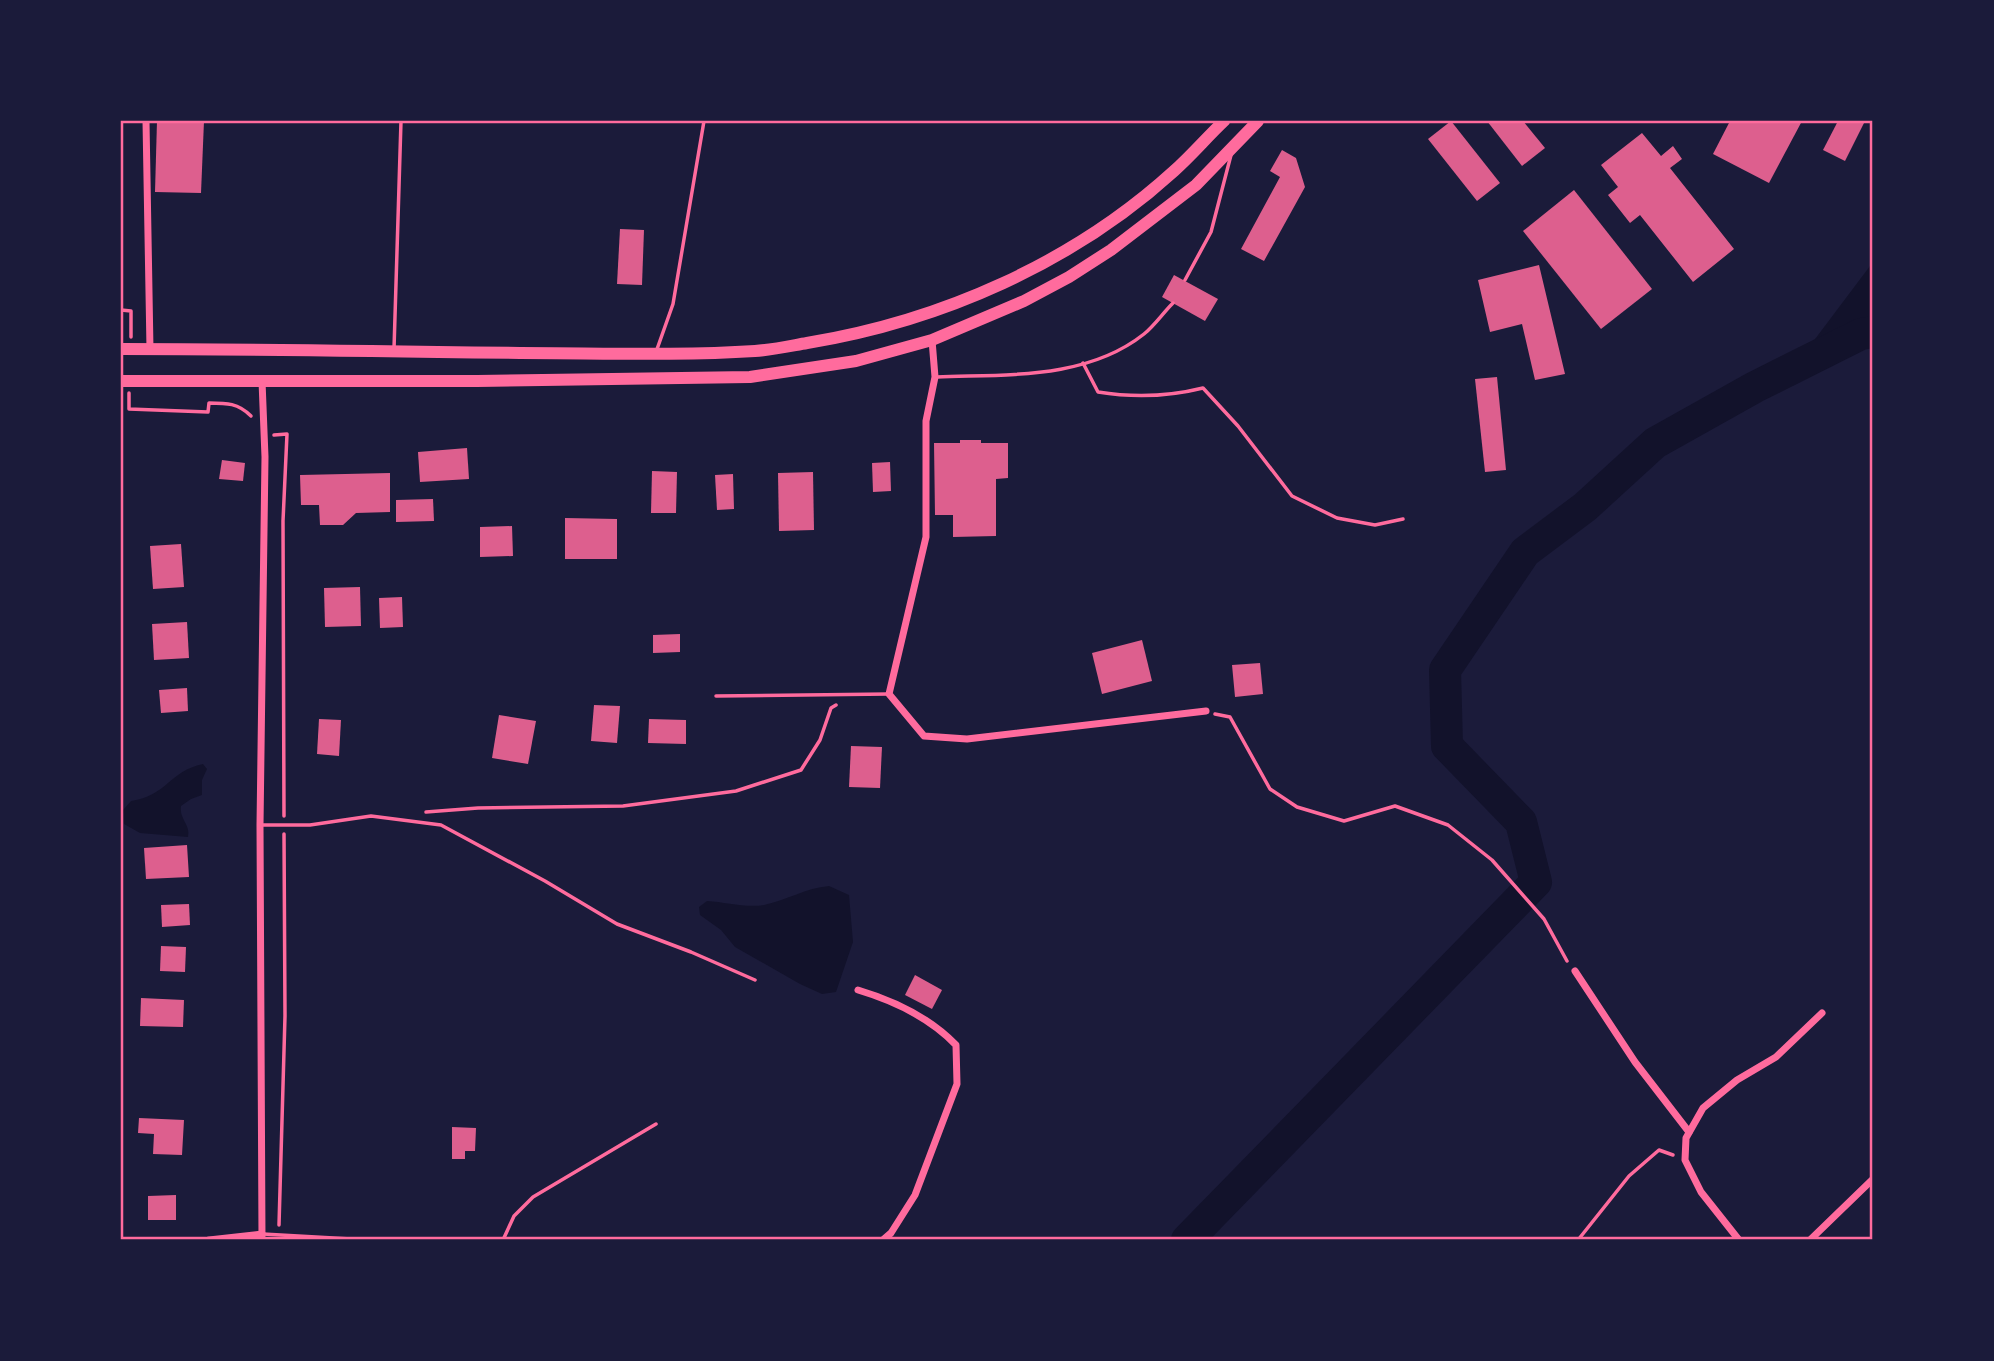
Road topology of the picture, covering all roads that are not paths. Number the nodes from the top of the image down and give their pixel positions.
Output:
1 (146, 121) edge
2 (401, 121) edge
3 (704, 121) edge
4 (1224, 121) edge
5 (1258, 121) edge
6 (1233, 148) junction
7 (1185, 280) dead end
8 (1172, 303) dead end
9 (932, 340) junction
10 (121, 349) edge
11 (150, 349) junction
12 (394, 351) junction
13 (655, 354) junction
14 (1083, 363) junction
15 (935, 377) junction
16 (121, 381) edge
17 (262, 381) junction
18 (1403, 519) dead end
19 (889, 694) junction
20 (716, 696) dead end
21 (1206, 711) road end
22 (260, 825) junction
23 (1575, 971) road end
24 (755, 980) dead end
25 (858, 990) dead end
26 (1822, 1013) dead end
27 (656, 1124) dead end
28 (1689, 1132) junction
29 (1873, 1179) edge
30 (262, 1237) edge
31 (209, 1240) edge
32 (369, 1240) edge
33 (503, 1240) edge
34 (883, 1240) edge
35 (1739, 1240) edge
36 (1810, 1240) edge

1 - 11 street
2 - 12 lane
3 - 13 lane
4 - 13 highway
5 - 6 highway
6 - 7 lane
6 - 9 highway
8 - 14 lane
9 - 15 street
9 - 17 highway
10 - 11 highway
11 - 12 highway
12 - 13 highway
14 - 15 lane
14 - 18 lane
15 - 19 street
16 - 17 highway
17 - 22 street
19 - 20 lane
19 - 21 street
22 - 24 lane
22 - 30 street
23 - 28 street
25 - 34 street
26 - 28 street
27 - 33 lane
28 - 35 street
29 - 36 street
30 - 31 street
30 - 32 lane

